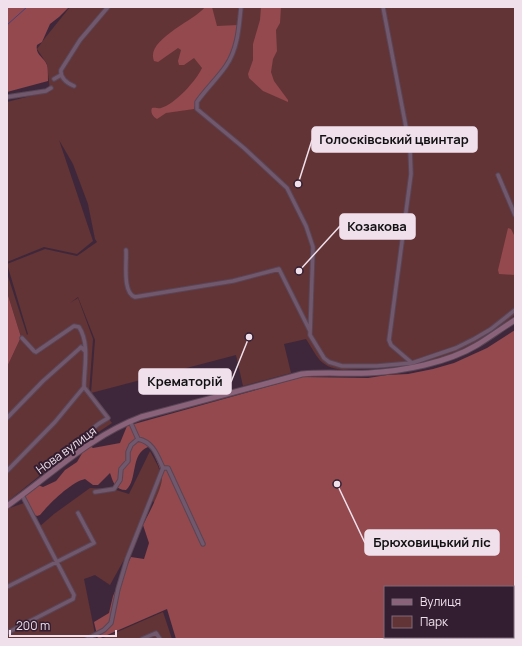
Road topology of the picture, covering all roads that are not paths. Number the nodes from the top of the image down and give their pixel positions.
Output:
1 (108, 7) edge
2 (241, 7) edge
3 (383, 7) edge
4 (61, 75) junction
5 (54, 78) dead end
6 (74, 86) dead end
7 (50, 88) dead end
8 (7, 97) edge
9 (498, 175) dead end
10 (515, 215) edge
11 (126, 250) dead end
12 (515, 310) edge
13 (515, 320) edge
14 (310, 331) junction
15 (22, 338) dead end
16 (85, 351) junction
17 (412, 363) junction
18 (84, 387) junction
19 (7, 418) edge
20 (130, 421) junction
21 (94, 440) junction
22 (138, 440) junction
23 (162, 468) junction
24 (7, 471) edge
25 (95, 492) dead end
26 (22, 495) junction
27 (7, 506) edge
28 (78, 513) dead end
29 (203, 544) dead end
30 (56, 562) junction
31 (7, 587) edge
32 (7, 633) edge
33 (87, 639) edge
34 (142, 639) edge
35 (160, 639) edge

1 - 4 street
2 - 14 street
3 - 17 street
4 - 5 street
4 - 6 street
7 - 8 street
9 - 10 street
11 - 14 street
12 - 17 street
13 - 20 street, Нова вулиця
14 - 17 street
15 - 16 street
16 - 18 street
16 - 19 street
18 - 21 street
18 - 24 street
20 - 21 street, Нова вулиця
20 - 22 street
21 - 26 street, Нова вулиця
22 - 23 street
22 - 25 street
23 - 29 street
23 - 33 street
26 - 27 street, Нова вулиця
26 - 30 street
28 - 30 street
30 - 31 street
30 - 32 street
34 - 35 street

